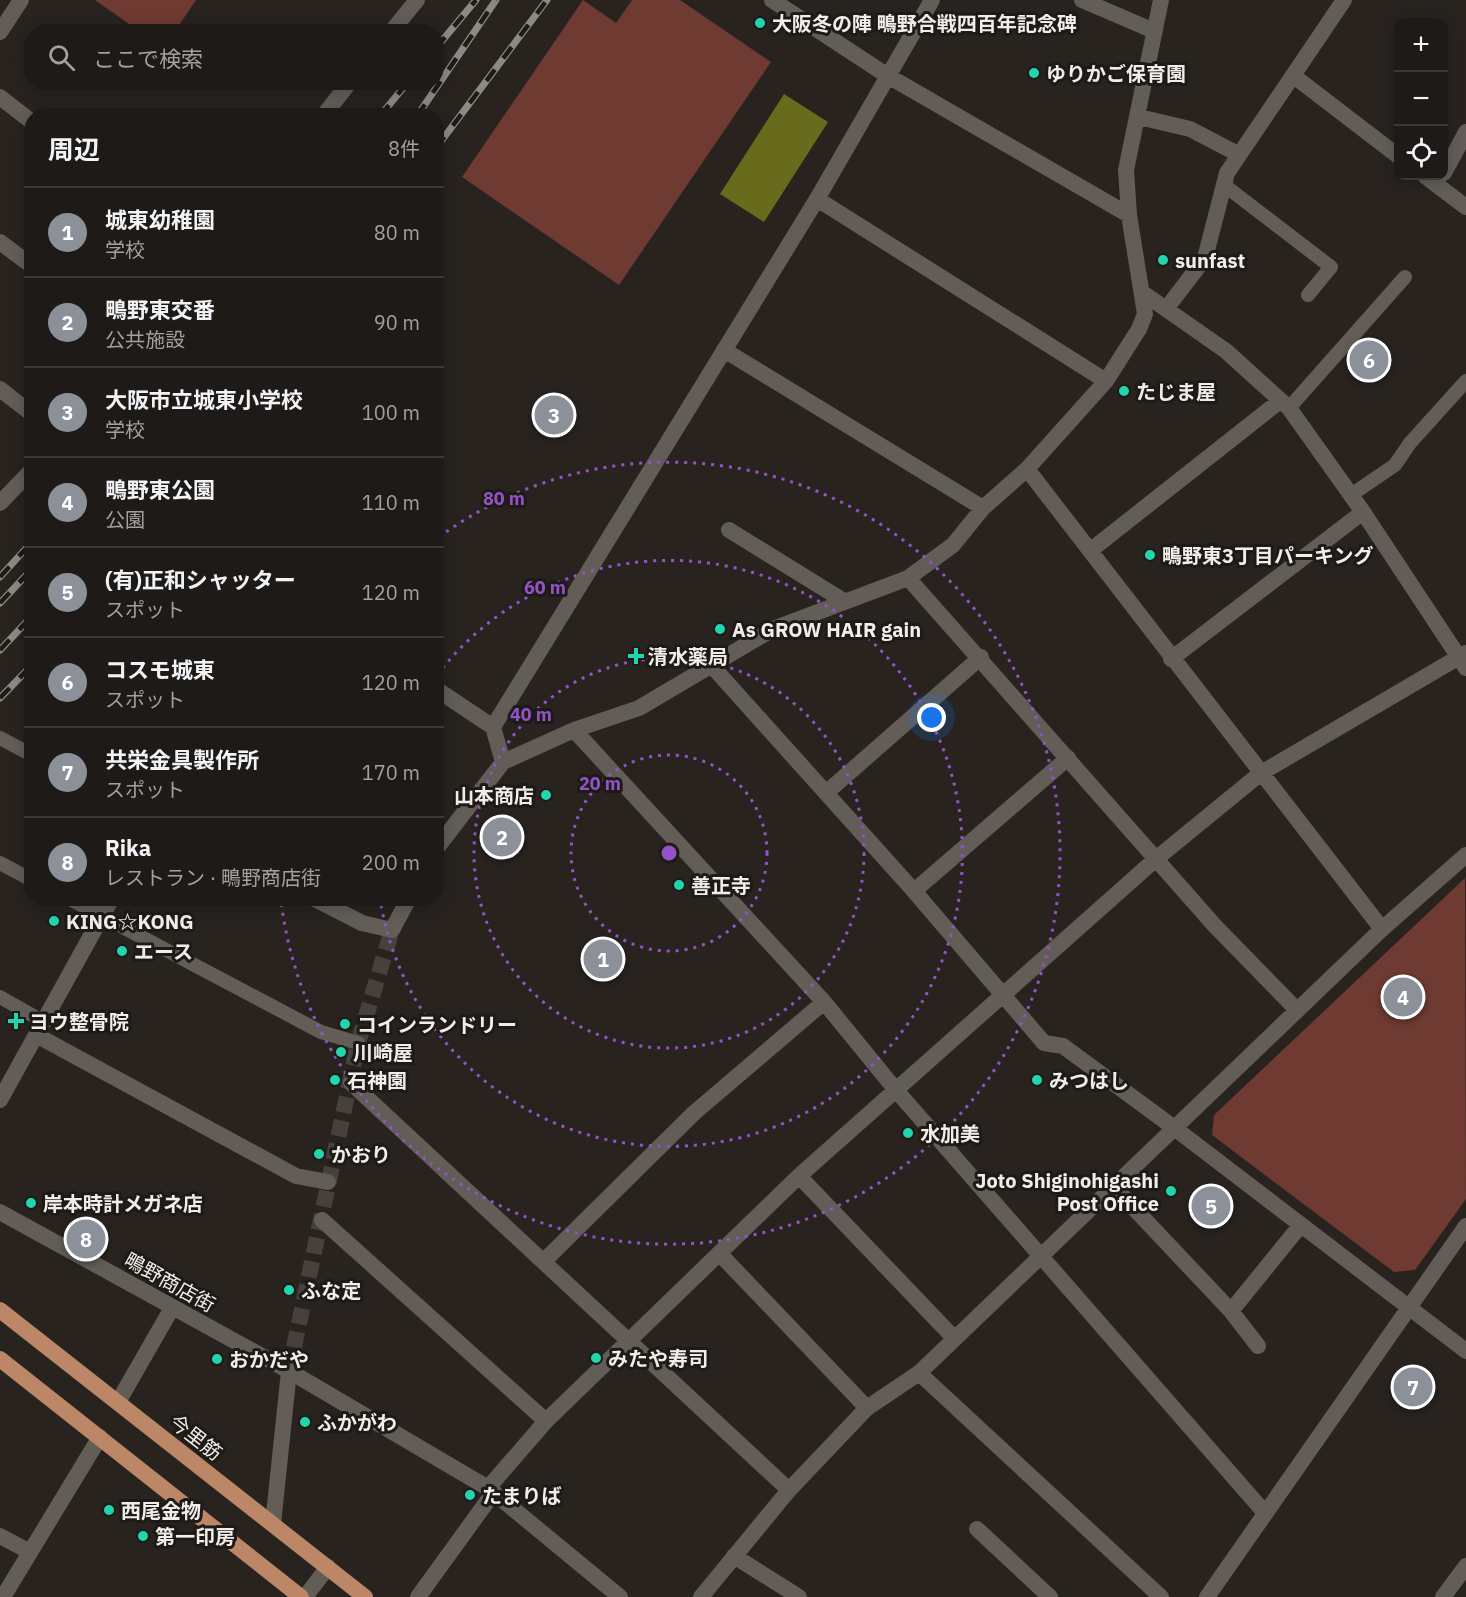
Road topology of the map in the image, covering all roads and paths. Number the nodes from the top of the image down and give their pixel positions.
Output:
1 (21, 0) edge
2 (417, 0) edge
3 (772, 0) edge
4 (933, 0) edge
5 (1082, 0) edge
6 (1161, 0) edge
7 (1344, 0) edge
8 (398, 24) edge
9 (0, 32) edge
10 (1154, 32) junction
11 (888, 76) junction
12 (1295, 77) junction
13 (344, 90) edge
14 (0, 97) edge
15 (329, 108) edge
16 (24, 116) edge
17 (1139, 117) junction
18 (1466, 132) edge
19 (1394, 153) edge
20 (1238, 154) junction
21 (1448, 160) edge
22 (1440, 180) edge
23 (1224, 185) junction
24 (817, 199) junction
25 (1466, 207) edge
26 (1129, 214) junction
27 (0, 242) edge
28 (24, 260) edge
29 (1405, 277) dead end
30 (1143, 293) junction
31 (1308, 295) dead end
32 (1166, 309) junction
33 (724, 350) junction
34 (1106, 381) junction
35 (1466, 381) edge
36 (0, 389) edge
37 (1284, 404) junction
38 (24, 408) edge
39 (1027, 469) junction
40 (24, 478) edge
41 (1351, 495) junction
42 (0, 503) edge
43 (983, 508) junction
44 (1363, 512) junction
45 (729, 530) dead end
46 (1090, 550) junction
47 (908, 578) junction
48 (844, 601) junction
49 (981, 657) junction
50 (1171, 659) junction
51 (1464, 660) edge
52 (712, 666) junction
53 (444, 694) edge
54 (493, 727) junction
55 (574, 730) junction
56 (0, 738) edge
57 (24, 751) edge
58 (1068, 758) junction
59 (503, 762) junction
60 (1261, 773) junction
61 (827, 792) junction
62 (444, 839) edge
63 (1466, 855) edge
64 (1157, 858) junction
65 (0, 863) edge
66 (24, 876) edge
67 (914, 891) junction
68 (83, 906) edge
69 (108, 906) edge
70 (329, 906) edge
71 (405, 906) edge
72 (102, 916) junction
73 (1382, 929) junction
74 (1002, 996) junction
75 (0, 997) edge
76 (824, 1002) junction
77 (1297, 1010) junction
78 (40, 1028) junction
79 (358, 1043) dead end
80 (351, 1083) dead end
81 (896, 1089) junction
82 (0, 1100) edge
83 (1173, 1127) junction
84 (800, 1176) junction
85 (328, 1182) dead end
86 (1113, 1186) junction
87 (0, 1212) edge
88 (322, 1220) dead end
89 (1300, 1226) junction
90 (1466, 1226) edge
91 (719, 1253) junction
92 (1042, 1254) junction
93 (544, 1261) junction
94 (1408, 1307) junction
95 (172, 1308) junction
96 (0, 1310) edge
97 (1231, 1311) junction
98 (954, 1338) junction
99 (629, 1339) junction
100 (1258, 1346) dead end
101 (1466, 1352) edge
102 (0, 1359) edge
103 (289, 1371) junction
104 (918, 1373) junction
105 (118, 1402) junction
106 (867, 1408) junction
107 (546, 1421) junction
108 (99, 1437) junction
109 (491, 1490) junction
110 (789, 1490) junction
111 (1265, 1513) junction
112 (273, 1524) junction
113 (977, 1529) dead end
114 (0, 1536) edge
115 (30, 1552) junction
116 (734, 1556) junction
117 (1466, 1566) edge
118 (328, 1567) junction
119 (3, 1597) edge
120 (301, 1597) edge
121 (305, 1597) edge
122 (365, 1597) edge
123 (418, 1597) edge
124 (620, 1597) edge
125 (701, 1597) edge
126 (799, 1597) edge
127 (1050, 1597) edge
128 (1161, 1597) edge
129 (1207, 1597) edge
130 (1443, 1597) edge

1 - 9 street
2 - 8 street
3 - 11 street
4 - 11 street
5 - 10 street
6 - 10 street
7 - 12 street
10 - 17 street
11 - 24 street
11 - 26 street
12 - 19 street
12 - 20 street
13 - 15 street
14 - 16 street
17 - 20 street
17 - 26 street
18 - 21 street
20 - 23 street
22 - 25 street
23 - 31 lane
23 - 32 street
24 - 33 street
24 - 34 street
26 - 30 street
27 - 28 street
29 - 37 lane
30 - 32 street
30 - 34 street
32 - 37 street
33 - 43 street
33 - 54 street
34 - 39 street
35 - 41 lane
36 - 38 street
37 - 41 street
37 - 46 street
39 - 43 street
39 - 46 street
40 - 42 street
41 - 44 street
43 - 47 street
44 - 50 street
44 - 51 street
45 - 48 street
46 - 50 street
47 - 48 street
47 - 49 street
48 - 52 street
49 - 58 street
49 - 61 street
50 - 60 street
51 - 60 street
52 - 55 street
52 - 61 street
53 - 54 street
54 - 59 street
55 - 59 street
55 - 76 street
56 - 57 lane
58 - 64 street
58 - 67 street
59 - 62 street
60 - 64 street
60 - 73 street
61 - 67 street
63 - 73 street
64 - 74 street
64 - 77 street
65 - 66 lane
67 - 74 street
68 - 72 lane
69 - 72 street
70 - 71 street
72 - 78 street
72 - 79 lane
73 - 77 street
74 - 81 street
74 - 83 street
75 - 78 lane
76 - 81 street
76 - 93 street
77 - 83 street
78 - 82 street
78 - 85 street
80 - 93 street
81 - 84 street
81 - 92 street
83 - 86 street
83 - 89 street
84 - 91 street
84 - 98 street
86 - 92 street
86 - 97 street
87 - 95 street, 鴫野商店街
88 - 107 street
89 - 94 street
89 - 97 street
90 - 94 street
91 - 99 street
91 - 106 street
92 - 98 street
92 - 111 street
93 - 99 street
94 - 101 street
94 - 111 street
95 - 103 street, 鴫野商店街
95 - 105 street
96 - 105 main road, 今里筋
97 - 100 street
98 - 104 street
99 - 107 street
99 - 110 street
102 - 108 main road
103 - 109 street, 鴫野商店街
103 - 112 street
104 - 106 street
104 - 128 street
105 - 112 main road, 今里筋
106 - 110 street
107 - 109 street
108 - 115 street
108 - 120 main road
109 - 123 street
109 - 124 street, 鴫野商店街
110 - 116 street
111 - 129 street
112 - 118 main road, 今里筋
113 - 127 street
114 - 115 street
115 - 119 street
116 - 125 street
116 - 126 street
117 - 130 street
118 - 121 street
118 - 122 main road, 今里筋

